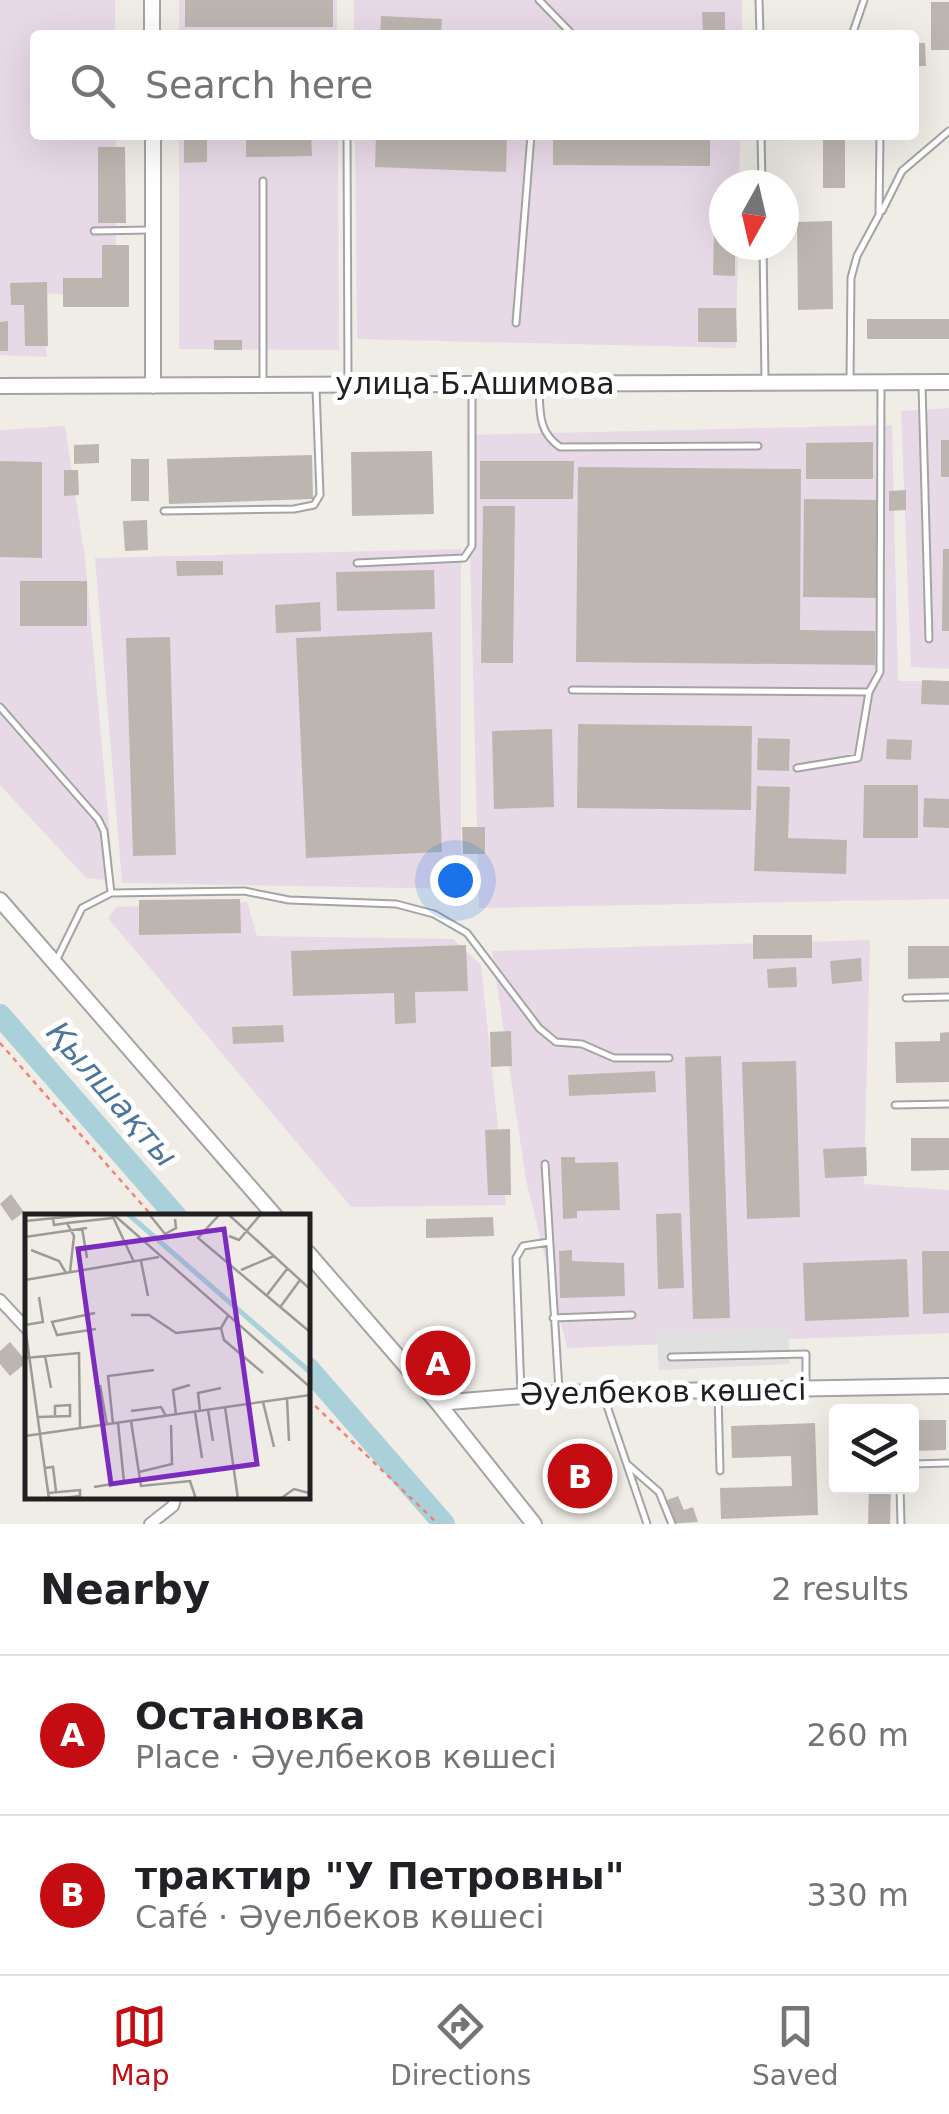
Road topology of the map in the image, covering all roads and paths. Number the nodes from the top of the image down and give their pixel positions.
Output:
1 (152, 0) edge
2 (538, 0) edge
3 (759, 0) edge
4 (864, 0) edge
5 (152, 30) edge
6 (568, 30) edge
7 (760, 30) edge
8 (854, 30) edge
9 (949, 131) edge
10 (152, 140) edge
11 (347, 140) edge
12 (531, 140) edge
13 (761, 140) edge
14 (880, 140) edge
15 (762, 170) edge
16 (263, 181) dead end
17 (880, 215) junction
18 (94, 230) dead end
19 (153, 230) junction
20 (763, 260) edge
21 (516, 324) dead end
22 (850, 382) junction
23 (881, 382) junction
24 (922, 382) junction
25 (949, 382) edge
26 (765, 383) junction
27 (472, 384) junction
28 (538, 384) junction
29 (262, 385) junction
30 (316, 385) junction
31 (348, 385) junction
32 (0, 386) edge
33 (153, 386) junction
34 (758, 446) dead end
35 (164, 511) dead end
36 (357, 562) dead end
37 (928, 639) dead end
38 (572, 690) dead end
39 (869, 692) junction
40 (0, 707) edge
41 (797, 768) dead end
42 (111, 893) junction
43 (0, 900) edge
44 (56, 964) junction
45 (906, 998) dead end
46 (949, 998) edge
47 (0, 1043) edge
48 (669, 1058) dead end
49 (949, 1104) edge
50 (895, 1105) dead end
51 (546, 1164) dead end
52 (150, 1214) edge
53 (274, 1214) edge
54 (549, 1242) junction
55 (310, 1255) edge
56 (0, 1300) edge
57 (632, 1315) dead end
58 (553, 1318) junction
59 (25, 1327) edge
60 (670, 1357) dead end
61 (949, 1386) edge
62 (806, 1388) junction
63 (718, 1390) junction
64 (559, 1393) junction
65 (603, 1393) junction
66 (522, 1394) junction
67 (310, 1401) edge
68 (438, 1404) junction
69 (626, 1462) junction
70 (949, 1463) edge
71 (919, 1464) edge
72 (720, 1471) dead end
73 (900, 1494) edge
74 (176, 1499) edge
75 (150, 1524) edge
76 (438, 1524) edge
77 (534, 1524) edge
78 (647, 1524) edge
79 (672, 1524) edge
80 (900, 1524) edge

1 - 5 street
2 - 6 lane
3 - 7 lane
4 - 8 lane
9 - 17 lane
10 - 19 street
11 - 31 lane
12 - 21 lane
13 - 15 lane
14 - 17 lane
16 - 29 lane
17 - 22 lane
18 - 19 lane
19 - 33 street
20 - 26 lane
22 - 23 street, улица Б.Ашимова
22 - 26 street, улица Б.Ашимова
23 - 24 street, улица Б.Ашимова
23 - 39 lane
24 - 25 street, улица Б.Ашимова
24 - 37 lane
26 - 28 street, улица Б.Ашимова
27 - 28 street, улица Б.Ашимова
27 - 31 street, улица Б.Ашимова
27 - 36 lane
28 - 34 lane
29 - 30 street, улица Б.Ашимова
29 - 33 street, улица Б.Ашимова
30 - 31 street, улица Б.Ашимова
30 - 35 lane
32 - 33 street, улица Б.Ашимова
38 - 39 lane
39 - 41 lane
40 - 42 lane
42 - 44 lane
42 - 48 lane
43 - 44 street
44 - 53 street
45 - 46 lane
47 - 52 path
49 - 50 lane
51 - 54 lane
54 - 58 lane
54 - 66 lane
55 - 68 street
56 - 59 street
57 - 58 lane
58 - 64 lane
60 - 62 lane
61 - 62 street, Әуелбеков көшесі
62 - 63 street, Әуелбеков көшесі
63 - 65 street, Әуелбеков көшесі
63 - 72 lane
64 - 65 street, Әуелбеков көшесі
64 - 66 street, Әуелбеков көшесі
65 - 69 lane
66 - 68 street, Әуелбеков көшесі
67 - 76 path
68 - 77 street
69 - 78 lane
69 - 79 lane
70 - 71 lane
73 - 80 lane
74 - 75 street

